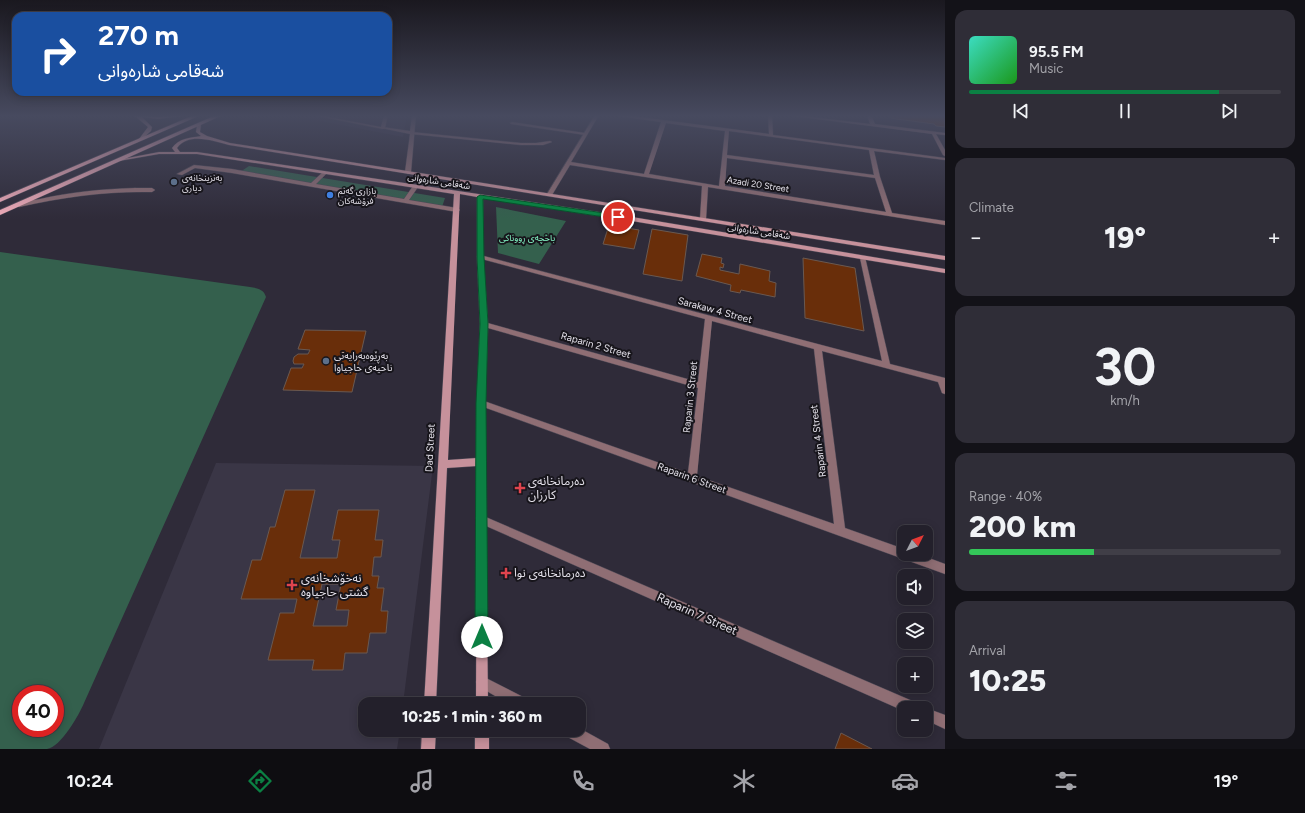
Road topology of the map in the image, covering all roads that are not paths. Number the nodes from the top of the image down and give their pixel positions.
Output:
1 (871, 149) edge
2 (116, 150) edge
3 (142, 150) edge
4 (267, 150) edge
5 (410, 150) edge
6 (576, 150) edge
7 (655, 150) edge
8 (725, 150) edge
9 (878, 150) edge
10 (178, 152) joint
11 (725, 156) junction
12 (945, 159) edge
13 (119, 160) junction
14 (568, 163) junction
15 (408, 172) junction
16 (324, 173) junction
17 (180, 174) dead end
18 (646, 176) junction
19 (877, 177) junction
20 (312, 185) junction
21 (705, 185) junction
22 (415, 187) junction
23 (722, 187) junction
24 (152, 190) dead end
25 (458, 194) junction
26 (550, 194) junction
27 (480, 197) junction
28 (0, 200) edge
29 (406, 201) junction
30 (19, 205) junction
31 (636, 209) junction
32 (457, 210) junction
33 (0, 213) edge
34 (890, 214) junction
35 (632, 219) junction
36 (703, 219) junction
37 (945, 223) edge
38 (480, 257) junction
39 (863, 258) junction
40 (945, 258) edge
41 (945, 271) edge
42 (709, 318) junction
43 (484, 324) junction
44 (818, 347) junction
45 (887, 366) junction
46 (943, 381) edge
47 (702, 386) junction
48 (945, 391) edge
49 (481, 403) junction
50 (481, 462) junction
51 (442, 464) junction
52 (692, 478) junction
53 (481, 519) junction
54 (840, 531) junction
55 (897, 551) edge
56 (923, 561) edge
57 (945, 569) edge
58 (482, 682) junction
59 (430, 697) edge
60 (482, 697) edge
61 (509, 697) edge
62 (897, 701) edge
63 (933, 717) edge
64 (945, 722) edge
65 (429, 737) edge
66 (482, 737) edge
67 (582, 737) edge
68 (428, 749) edge
69 (482, 749) edge
70 (603, 749) edge

1 - 19 street
2 - 28 main road
3 - 13 main road
4 - 15 main road, شەقامی شارەوانی
5 - 15 street
6 - 14 street
7 - 18 street
8 - 11 street
9 - 12 street
10 - 13 main road, شەقامی شارەوانی
10 - 16 main road, شەقامی شارەوانی
11 - 19 street
11 - 23 street
13 - 30 main road
14 - 18 street, Azadi 20 Street
14 - 26 street
15 - 26 main road, شەقامی شارەوانی
16 - 20 street
16 - 22 main road, شەقامی شارەوانی
17 - 20 street
18 - 21 street, Azadi 20 Street
19 - 34 street
20 - 29 street
21 - 23 street, Azadi 20 Street
21 - 36 street
22 - 25 main road, شەقامی شارەوانی
22 - 29 street
23 - 34 street, Azadi 20 Street
24 - 30 street
25 - 27 main road, شەقامی شارەوانی
25 - 32 main road, Dad Street
26 - 31 main road, شەقامی شارەوانی
27 - 35 main road, شەقامی شارەوانی
27 - 38 main road
29 - 32 street
30 - 33 main road
31 - 35 main road
31 - 36 main road, شەقامی شارەوانی
32 - 51 main road, Dad Street
34 - 37 street, Azadi 20 Street
35 - 39 main road, شەقامی شارەوانی
36 - 40 main road, شەقامی شارەوانی
38 - 42 street, Sarakaw 4 Street
38 - 43 main road
39 - 41 main road, شەقامی شارەوانی
39 - 45 street
42 - 44 street, Sarakaw 4 Street
42 - 47 street, Raparin 3 Street
43 - 47 street, Raparin 2 Street
43 - 49 main road
44 - 45 street, Sarakaw 4 Street
44 - 54 street, Raparin 4 Street
45 - 46 street, Sarakaw 4 Street
46 - 48 street
47 - 52 street, Raparin 3 Street
49 - 50 main road
49 - 52 street, Raparin 6 Street
50 - 51 main road
50 - 53 main road
51 - 59 main road, Dad Street
52 - 54 street, Raparin 6 Street
53 - 58 main road
53 - 62 street, Raparin 7 Street
54 - 55 street, Raparin 6 Street
56 - 57 street, Raparin 6 Street
58 - 60 main road
58 - 61 street
63 - 64 street
65 - 68 main road
66 - 69 main road
67 - 70 street

